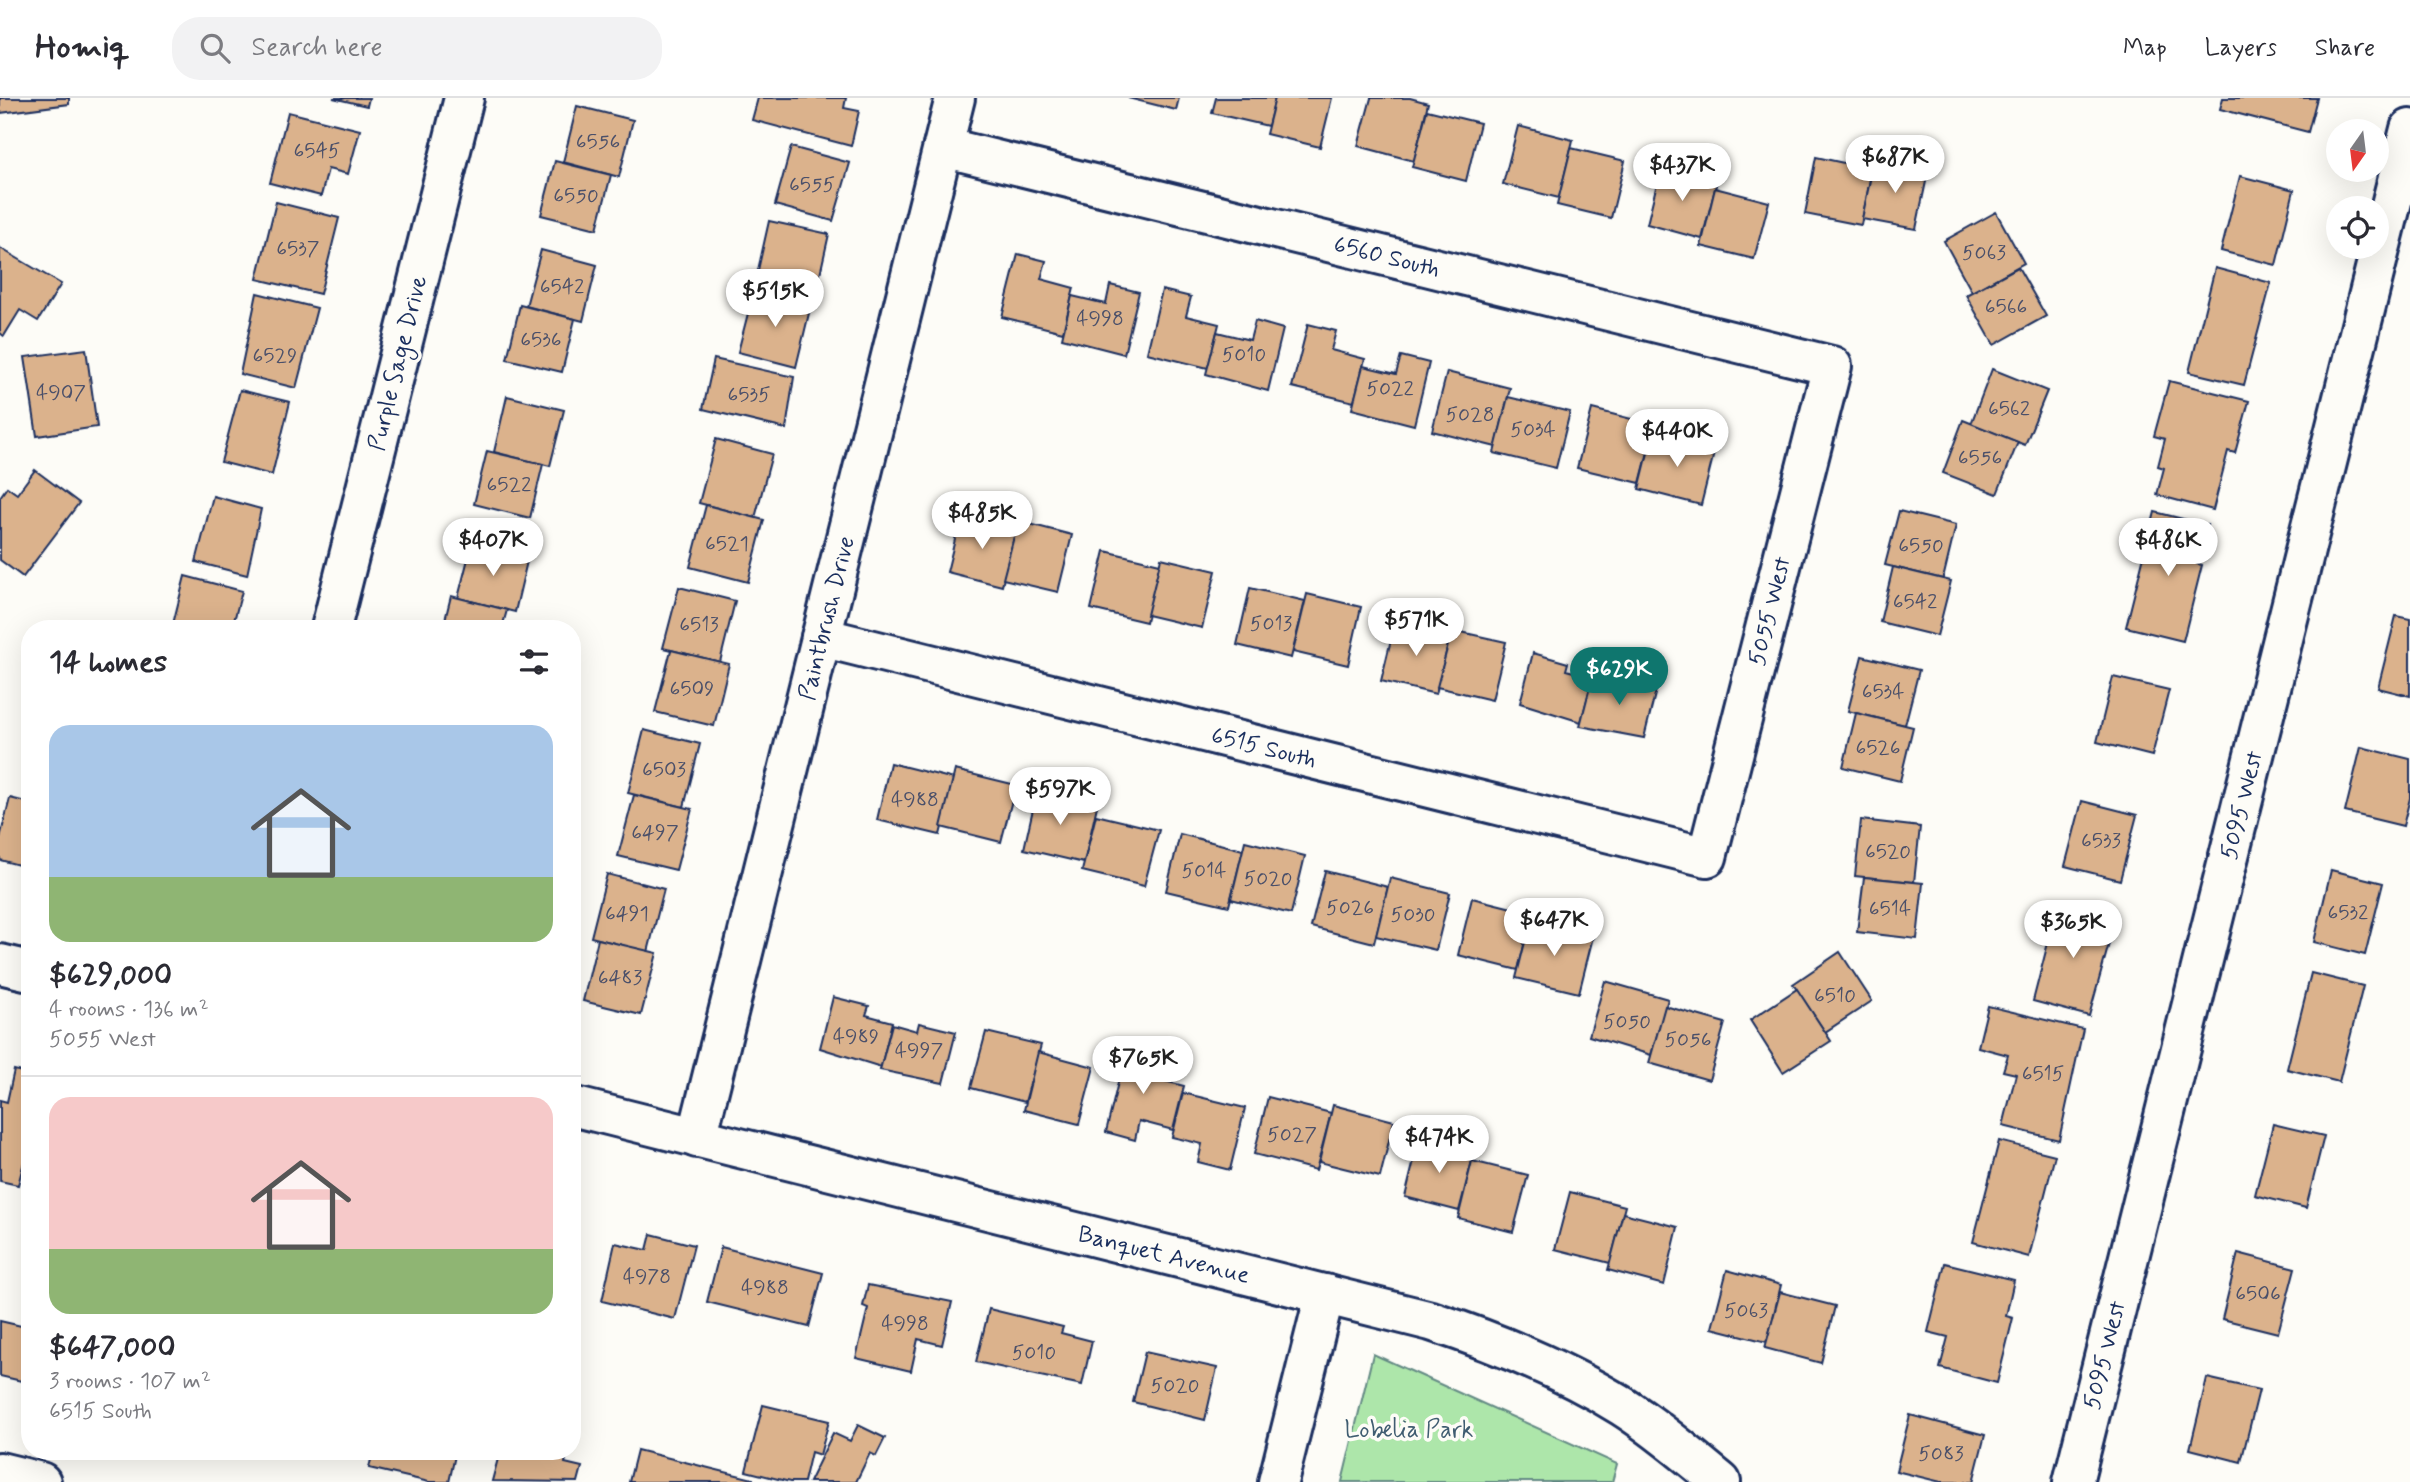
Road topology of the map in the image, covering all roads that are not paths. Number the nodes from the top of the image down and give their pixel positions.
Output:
1 (464, 98) edge
2 (955, 98) edge
3 (2410, 129) edge
4 (943, 147) junction
5 (1832, 366) joint
6 (333, 620) edge
7 (821, 637) junction
8 (1707, 857) joint
9 (0, 964) edge
10 (21, 969) edge
11 (581, 1108) edge
12 (697, 1138) junction
13 (1325, 1294) junction
14 (0, 1472) edge
15 (41, 1482) edge
16 (1278, 1482) edge
17 (1721, 1482) edge
18 (2073, 1482) edge

1 - 6 street, Purple Sage Drive
2 - 4 street, Paintbrush Drive
3 - 18 street, 5095 West
4 - 5 street, 6560 South
4 - 7 street, Paintbrush Drive
5 - 8 street, 5055 West
7 - 8 street, 6515 South
7 - 12 street, Paintbrush Drive
9 - 10 street
11 - 12 street, Banquet Avenue
12 - 13 street, Banquet Avenue
13 - 16 street
13 - 17 street, Banquet Avenue
14 - 15 street

